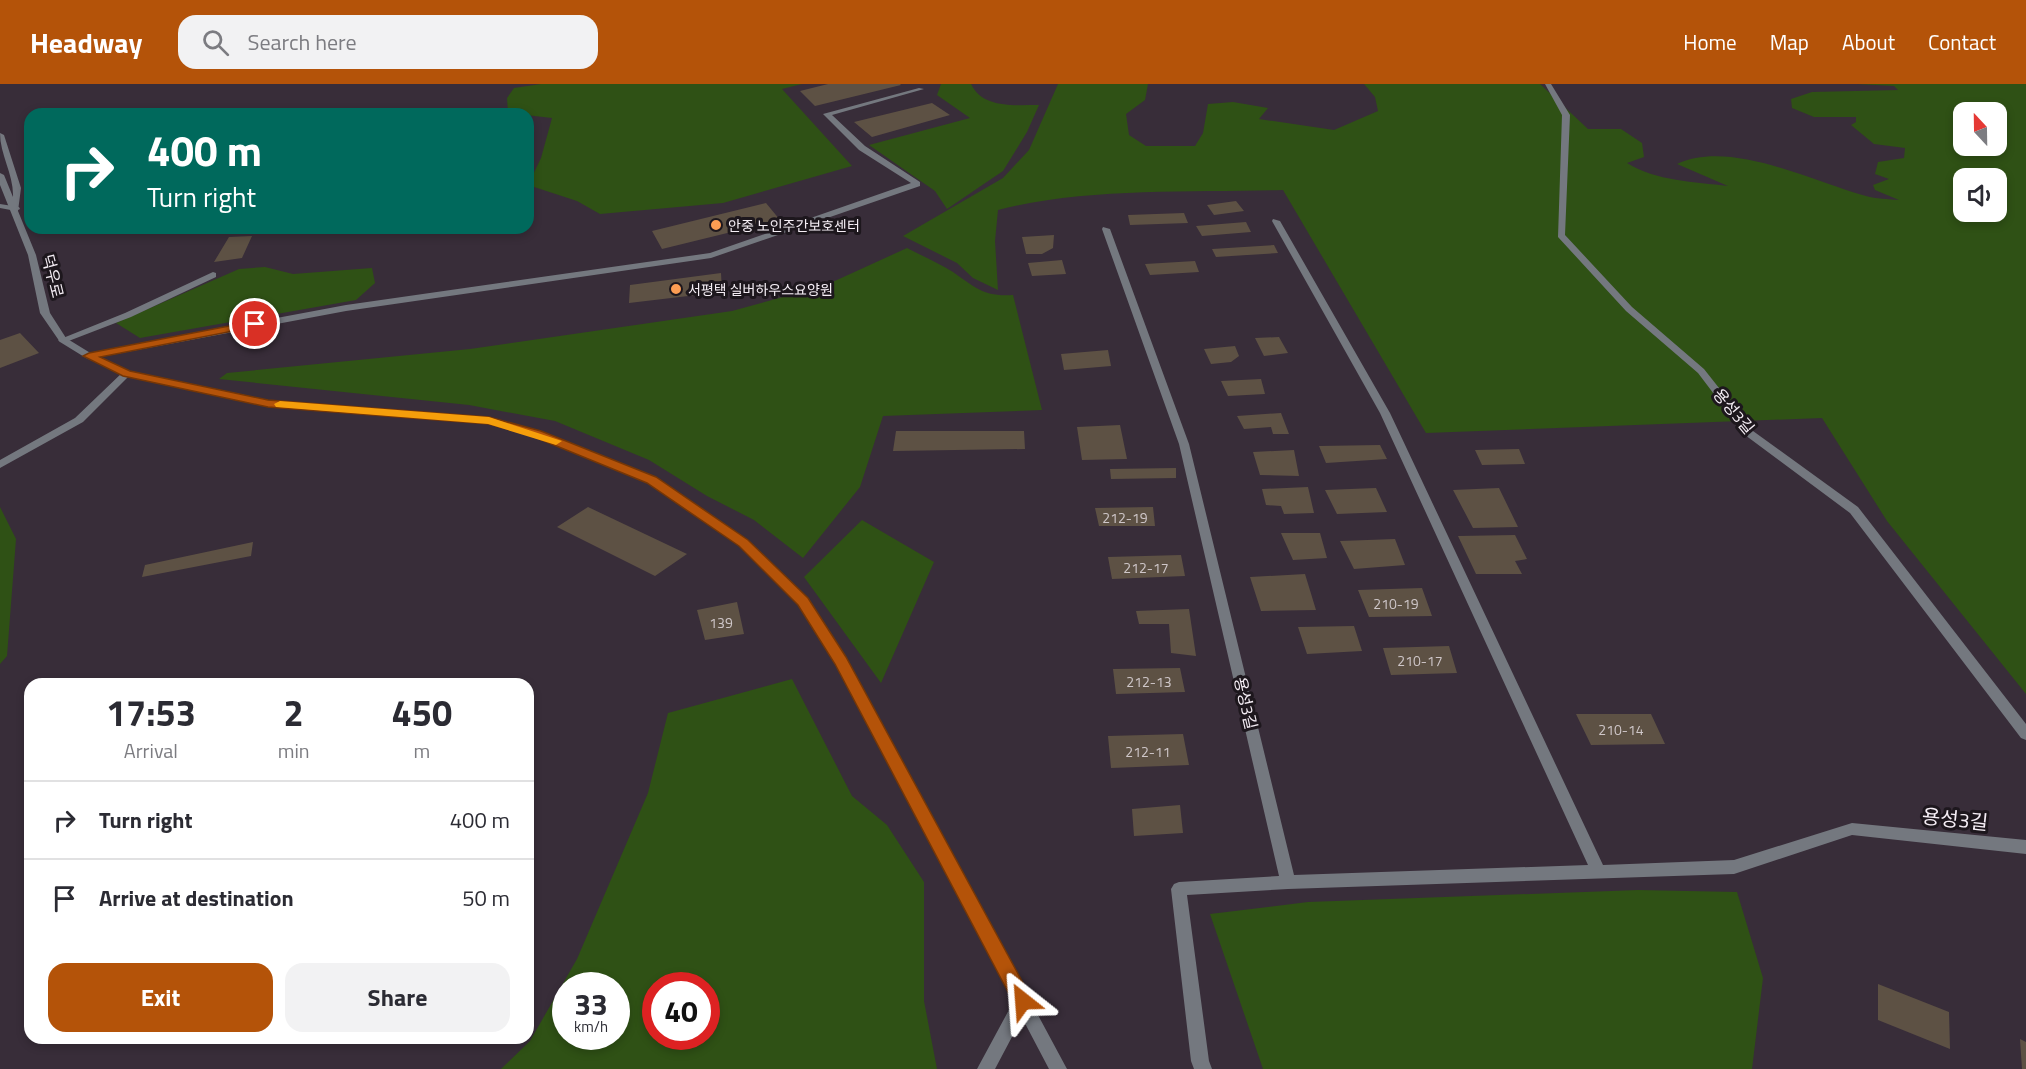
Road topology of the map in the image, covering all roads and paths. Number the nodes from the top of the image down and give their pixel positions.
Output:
1 (1548, 84) edge
2 (921, 89) dead end
3 (0, 135) edge
4 (0, 175) edge
5 (0, 206) edge
6 (16, 209) junction
7 (1276, 221) dead end
8 (1106, 229) dead end
9 (24, 232) edge
10 (25, 234) edge
11 (213, 275) dead end
12 (63, 340) junction
13 (89, 356) junction
14 (127, 373) junction
15 (0, 465) edge
16 (2026, 734) edge
17 (2026, 848) edge
18 (1599, 872) junction
19 (1288, 882) junction
20 (1023, 1001) junction
21 (986, 1069) edge
22 (1058, 1069) edge
23 (1203, 1069) edge

1 - 16 street, 용성3길
2 - 13 street
3 - 6 street, 덕우로
4 - 6 street, 덕우로
5 - 6 street
6 - 9 street, 덕우로
7 - 18 street
8 - 19 street, 용성3길
10 - 12 street, 덕우로
11 - 12 street
12 - 13 street, 덕우로
13 - 14 street, 덕우로
14 - 15 street
14 - 20 street, 덕우로
17 - 18 street, 용성3길
18 - 19 street, 용성3길
19 - 23 street
20 - 21 street
20 - 22 street, 덕우로

